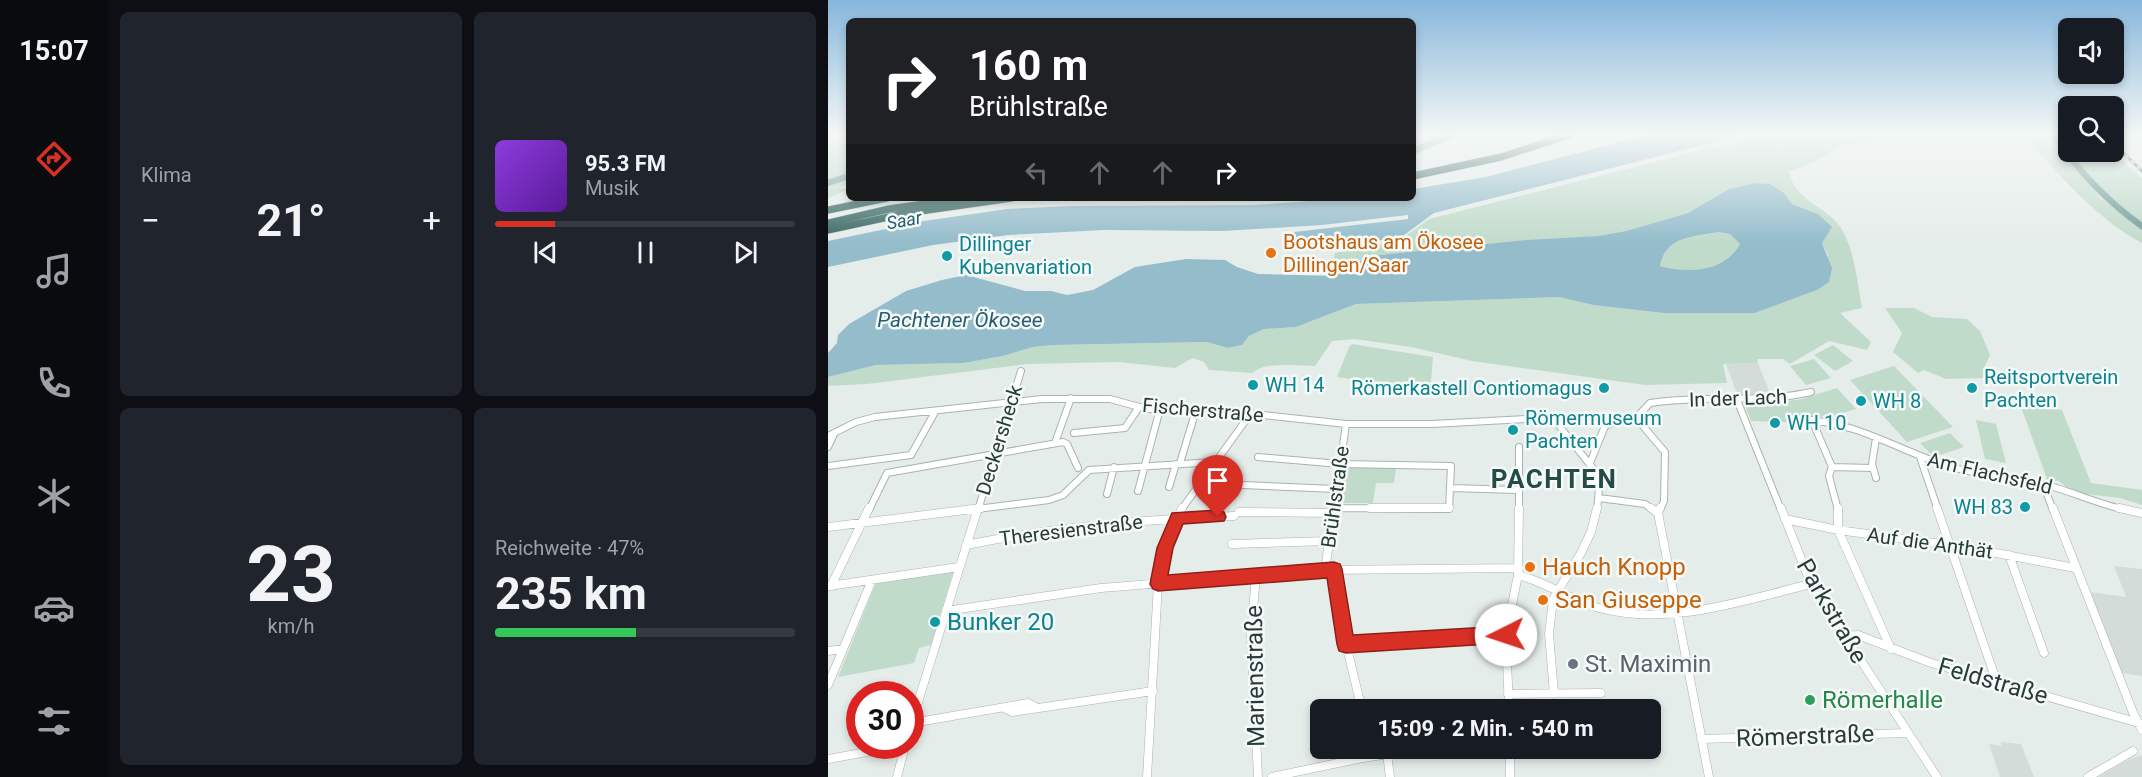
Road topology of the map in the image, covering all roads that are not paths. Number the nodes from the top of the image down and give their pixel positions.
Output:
1 (2079, 171) edge
2 (846, 177) edge
3 (828, 183) edge
4 (872, 201) edge
5 (920, 201) edge
6 (945, 201) edge
7 (991, 201) edge
8 (828, 210) edge
9 (828, 220) edge
10 (2142, 226) edge
11 (828, 230) edge
12 (1021, 371) dead end
13 (1811, 392) dead end
14 (1071, 398) junction
15 (1737, 400) junction
16 (1010, 401) junction
17 (1139, 407) junction
18 (1160, 409) junction
19 (1196, 410) junction
20 (935, 412) junction
21 (1251, 413) junction
22 (1636, 418) junction
23 (1346, 424) junction
24 (1074, 433) dead end
25 (831, 434) edge
26 (1876, 438) junction
27 (1054, 443) junction
28 (828, 447) edge
29 (1519, 447) dead end
30 (994, 454) junction
31 (1257, 457) dead end
32 (1920, 457) junction
33 (1214, 462) junction
34 (1590, 463) junction
35 (1178, 464) junction
36 (1340, 464) junction
37 (1146, 465) junction
38 (828, 466) edge
39 (1832, 467) junction
40 (1078, 468) dead end
41 (1114, 468) junction
42 (1872, 468) junction
43 (1876, 478) dead end
44 (2043, 484) junction
45 (1243, 486) dead end
46 (1169, 487) dead end
47 (1450, 488) junction
48 (1336, 489) junction
49 (1518, 489) junction
50 (1138, 491) dead end
51 (1107, 494) dead end
52 (1599, 498) junction
53 (977, 510) junction
54 (1333, 511) junction
55 (1658, 513) junction
56 (2142, 513) edge
57 (1177, 517) junction
58 (1785, 519) junction
59 (860, 524) junction
60 (828, 527) edge
61 (1838, 530) junction
62 (1329, 541) junction
63 (1232, 544) dead end
64 (1950, 544) junction
65 (966, 545) junction
66 (2009, 555) junction
67 (959, 567) junction
68 (2076, 568) junction
69 (1330, 570) junction
70 (1519, 572) junction
71 (1256, 575) junction
72 (872, 580) junction
73 (1158, 584) junction
74 (1811, 584) junction
75 (830, 586) edge
76 (1559, 589) junction
77 (946, 611) junction
78 (1677, 613) junction
79 (1506, 635) junction
80 (1842, 636) junction
81 (1346, 644) junction
82 (843, 649) junction
83 (1892, 649) junction
84 (828, 651) edge
85 (2044, 653) dead end
86 (1997, 682) junction
87 (924, 683) edge
88 (828, 685) edge
89 (1153, 691) junction
90 (1601, 693) dead end
91 (1508, 694) junction
92 (1554, 694) junction
93 (1359, 699) edge
94 (1508, 699) edge
95 (924, 723) edge
96 (2141, 726) edge
97 (1908, 733) junction
98 (1701, 739) junction
99 (2133, 751) dead end
100 (846, 756) edge
101 (828, 759) edge
102 (902, 759) edge
103 (1345, 759) edge
104 (1388, 759) edge
105 (1510, 759) edge
106 (897, 777) edge
107 (1147, 777) edge
108 (1258, 777) edge
109 (1272, 777) edge
110 (1390, 777) edge
111 (1510, 777) edge
112 (1709, 777) edge
113 (1937, 777) edge
114 (2088, 777) edge

1 - 10 main road
2 - 3 main road
4 - 8 highway
5 - 9 highway
6 - 9 highway
7 - 11 highway
12 - 16 street, Deckersheck
13 - 15 street, In der Lach
14 - 16 street, Fischerstraße
14 - 17 street, Fischerstraße
14 - 27 street
15 - 22 street, In der Lach
15 - 58 street, Parkstraße
16 - 20 street, Fischerstraße
16 - 30 street, Deckersheck
17 - 18 street, Fischerstraße
17 - 24 street
18 - 19 street, Fischerstraße
18 - 37 street
19 - 21 street, Fischerstraße
19 - 35 street
20 - 25 street, Fischerstraße
20 - 38 street
21 - 23 street, Fischerstraße
21 - 33 street
22 - 34 street, In der Lach
22 - 55 street
23 - 34 street, Fischerstraße
23 - 36 street, Brühlstraße
25 - 28 street
26 - 32 street, Am Flachsfeld
26 - 39 street, Am Flachsfeld
26 - 42 street
27 - 30 street
27 - 40 street
29 - 49 street
30 - 53 street, Deckersheck
30 - 59 street
31 - 36 street
32 - 44 street, Am Flachsfeld
32 - 64 street
33 - 35 street
33 - 57 street
34 - 52 street
35 - 37 street
35 - 46 street
36 - 47 street
36 - 48 street, Brühlstraße
37 - 41 street
37 - 50 street
39 - 42 street
39 - 61 street
41 - 51 street
41 - 53 street
42 - 43 street
44 - 56 street, Am Flachsfeld
44 - 68 street
45 - 48 street
47 - 49 street
47 - 54 street, Theresienstraße
48 - 54 street, Brühlstraße
49 - 70 street
52 - 55 street
52 - 76 street
53 - 59 street
53 - 65 street, Deckersheck
54 - 57 street, Theresienstraße
54 - 62 street, Brühlstraße
55 - 78 street
57 - 65 street, Theresienstraße
57 - 73 street
58 - 61 street, Auf die Anthät
58 - 74 street, Parkstraße
59 - 60 street
59 - 75 street
61 - 64 street, Auf die Anthät
61 - 83 street
62 - 63 street
62 - 69 street, Brühlstraße
64 - 66 street, Auf die Anthät
64 - 86 street
65 - 67 street, Deckersheck
66 - 68 street, Auf die Anthät
66 - 85 street
67 - 72 street
67 - 77 street, Deckersheck
68 - 96 street
69 - 70 street
69 - 71 street
69 - 81 street, Brühlstraße
70 - 76 street
70 - 79 street
71 - 73 street
71 - 108 street, Marienstraße
72 - 75 street
72 - 82 street
73 - 77 street
73 - 89 street
74 - 78 street
74 - 80 street, Parkstraße
76 - 78 street
76 - 92 street
77 - 87 street, Deckersheck
78 - 98 street
79 - 81 street
79 - 91 street
80 - 83 street, Feldstraße
80 - 97 street, Parkstraße
81 - 93 street, Brühlstraße
82 - 84 street
82 - 88 street
83 - 86 street, Feldstraße
86 - 96 street, Feldstraße
89 - 95 street
89 - 107 street
90 - 92 street
91 - 92 street
91 - 94 street
97 - 98 street, Römerstraße
97 - 113 street, Parkstraße
98 - 112 street
99 - 114 street
100 - 101 street
102 - 106 street
103 - 109 street
104 - 110 street
105 - 111 street

